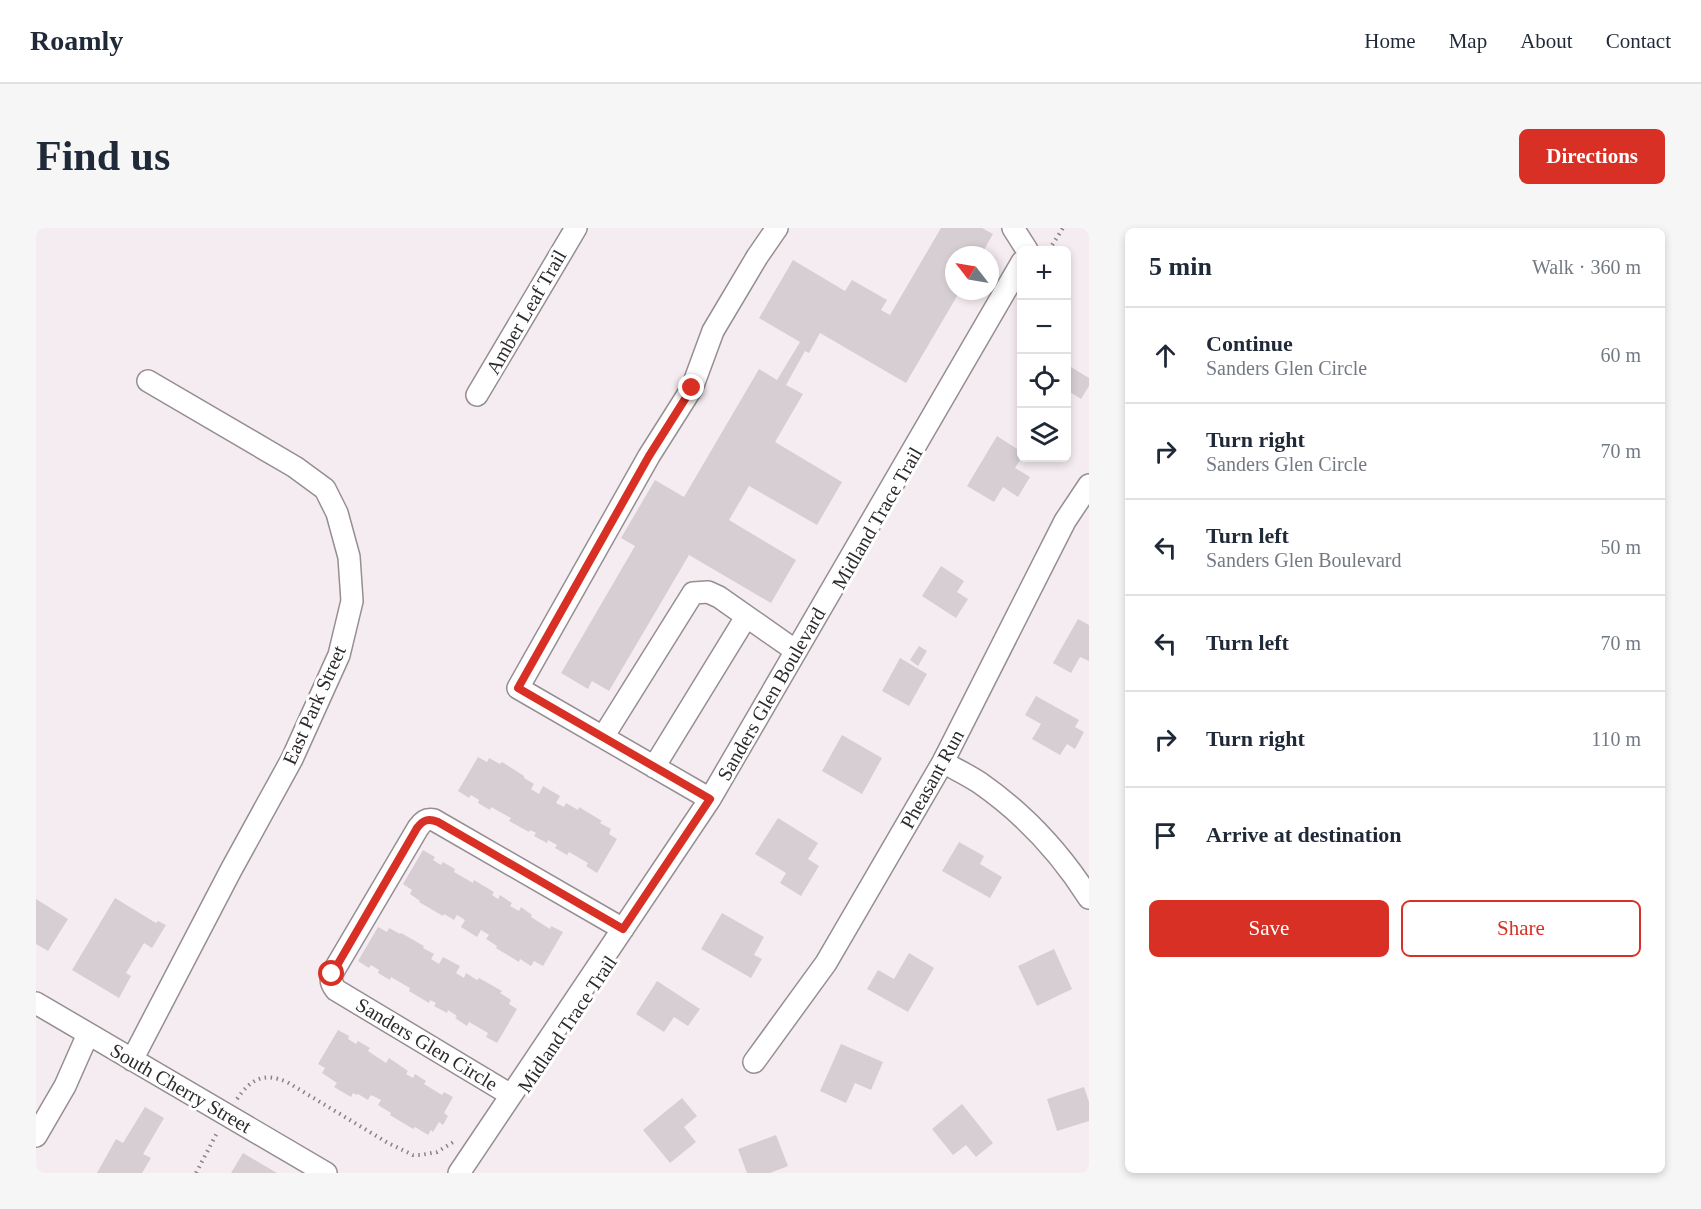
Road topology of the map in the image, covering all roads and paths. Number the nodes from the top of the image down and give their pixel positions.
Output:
1 (576, 228) edge
2 (777, 228) edge
3 (1013, 228) edge
4 (1063, 228) edge
5 (1024, 246) edge
6 (1052, 246) edge
7 (1017, 271) edge
8 (148, 381) dead end
9 (477, 395) dead end
10 (1089, 485) edge
11 (746, 617) junction
12 (796, 651) junction
13 (603, 737) junction
14 (943, 762) junction
15 (654, 767) junction
16 (710, 799) junction
17 (1089, 898) edge
18 (623, 929) junction
19 (36, 1003) edge
20 (88, 1034) junction
21 (132, 1060) junction
22 (754, 1062) dead end
23 (511, 1095) junction
24 (227, 1115) junction
25 (36, 1136) edge
26 (482, 1137) junction
27 (196, 1173) edge
28 (326, 1173) edge
29 (459, 1173) edge

1 - 9 street, Amber Leaf Trail
2 - 13 street
3 - 5 street
4 - 6 path
7 - 12 street, Sanders Glen Boulevard
8 - 21 street, East Park Street
10 - 14 street, Pheasant Run
11 - 12 street
11 - 13 street
11 - 15 street
12 - 16 street, Sanders Glen Boulevard
13 - 15 street
14 - 17 street
14 - 22 street, Pheasant Run
15 - 16 street
16 - 18 street, Sanders Glen Boulevard
18 - 23 street, Sanders Glen Boulevard
18 - 23 street, Sanders Glen Circle
19 - 20 street, South Cherry Street
20 - 21 street, South Cherry Street
20 - 25 street
21 - 24 street, South Cherry Street
23 - 26 street, Sanders Glen Boulevard
24 - 26 path
24 - 27 path
24 - 28 street, South Cherry Street
26 - 29 street, Sanders Glen Boulevard

